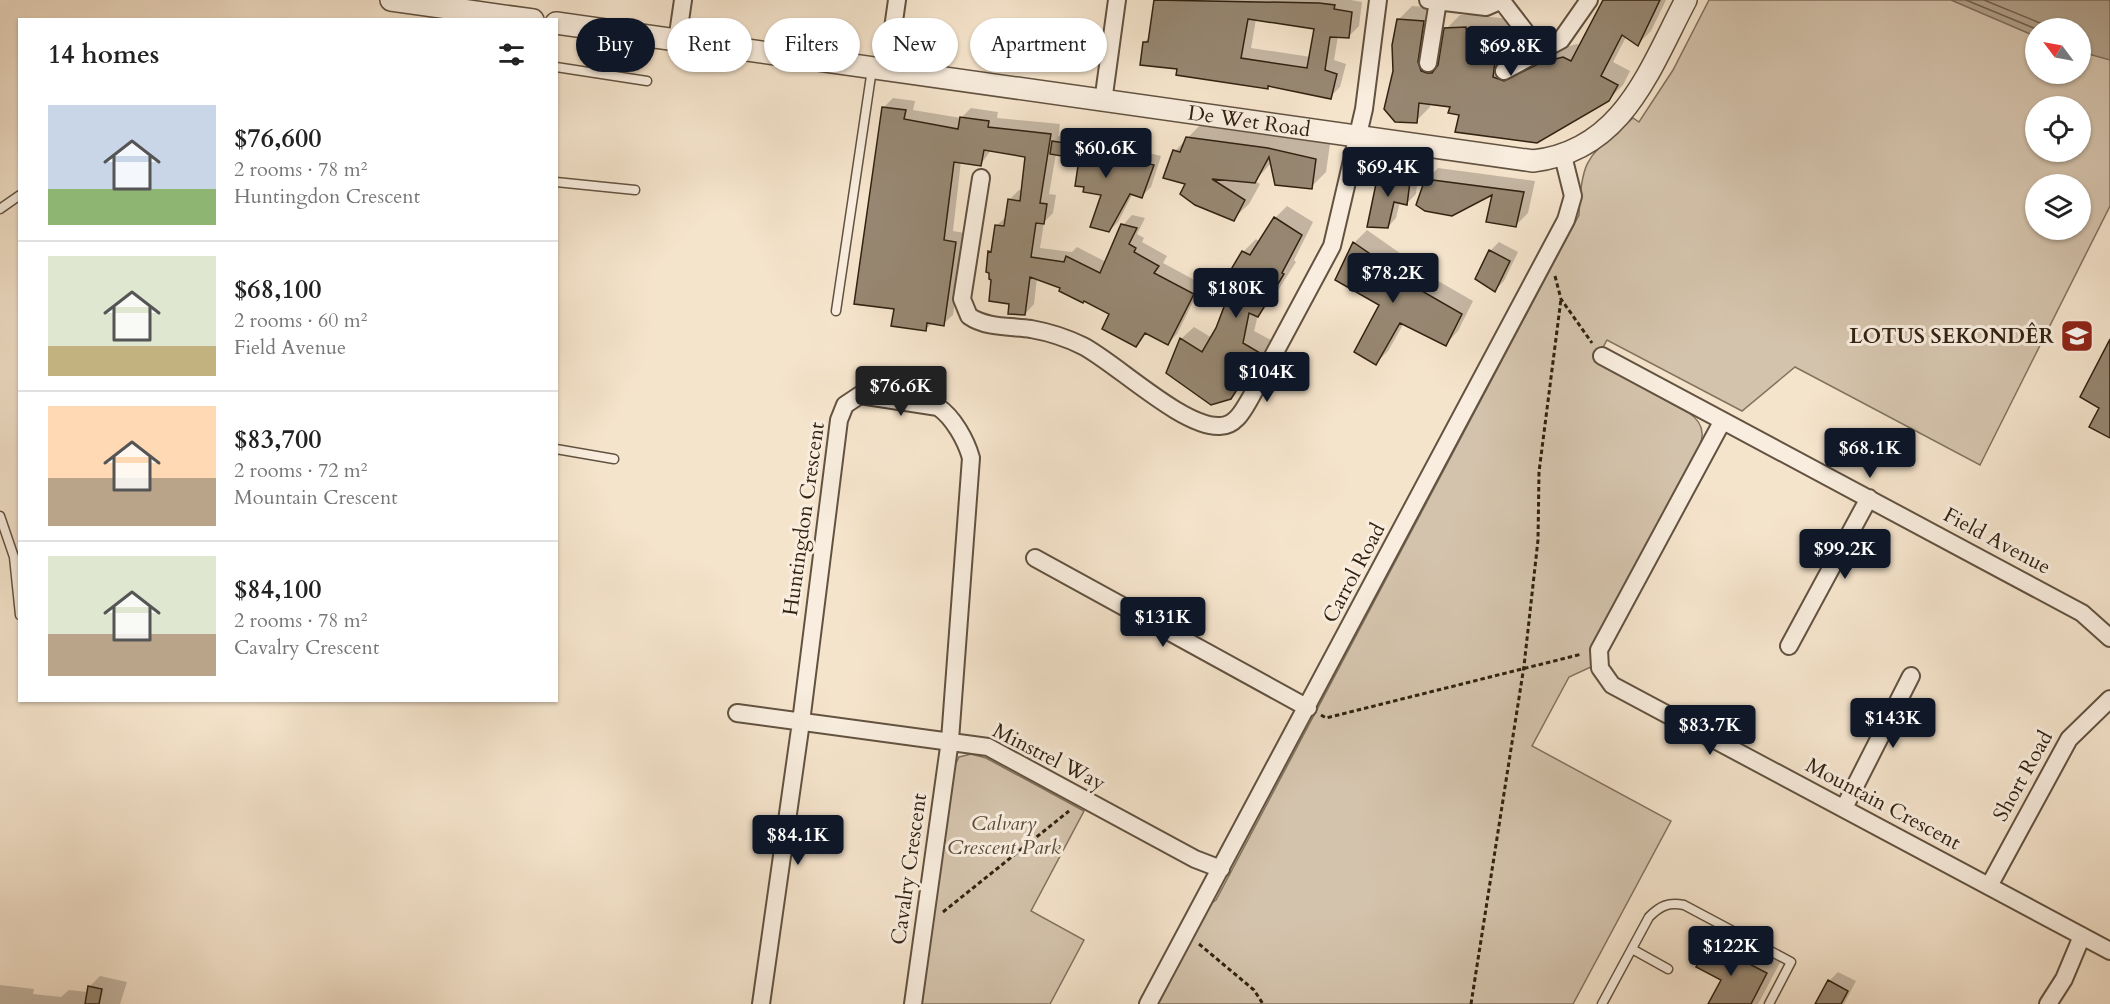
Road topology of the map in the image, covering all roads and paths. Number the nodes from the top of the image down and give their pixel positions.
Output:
1 (392, 0) edge
2 (683, 0) edge
3 (897, 0) edge
4 (1117, 0) edge
5 (1378, 0) edge
6 (1502, 0) edge
7 (1589, 0) edge
8 (1686, 0) edge
9 (1433, 1) edge
10 (468, 5) edge
11 (494, 17) edge
12 (680, 18) edge
13 (893, 18) edge
14 (558, 23) edge
15 (667, 40) edge
16 (752, 52) edge
17 (1541, 52) junction
18 (1428, 63) dead end
19 (558, 67) edge
20 (872, 69) edge
21 (1504, 70) dead end
22 (880, 72) edge
23 (894, 72) edge
24 (647, 81) dead end
25 (1103, 102) junction
26 (1358, 138) junction
27 (1563, 156) junction
28 (981, 178) dead end
29 (558, 182) edge
30 (635, 190) dead end
31 (18, 196) edge
32 (0, 209) edge
33 (1549, 252) junction
34 (1561, 298) junction
35 (836, 311) dead end
36 (1602, 357) joint
37 (1722, 422) junction
38 (558, 448) edge
39 (614, 459) dead end
40 (1869, 498) junction
41 (0, 516) edge
42 (1035, 558) dead end
43 (18, 596) edge
44 (2110, 638) edge
45 (1789, 646) dead end
46 (1599, 650) junction
47 (1524, 666) junction
48 (1911, 676) dead end
49 (2110, 699) edge
50 (1308, 708) junction
51 (737, 713) dead end
52 (801, 722) junction
53 (950, 740) junction
54 (1075, 806) dead end
55 (1844, 808) junction
56 (1221, 869) junction
57 (1989, 886) junction
58 (934, 919) dead end
59 (1186, 933) junction
60 (2082, 936) junction
61 (1632, 949) junction
62 (2110, 951) edge
63 (1668, 969) dead end
64 (761, 1004) edge
65 (913, 1004) edge
66 (1148, 1004) edge
67 (1263, 1004) edge
68 (1471, 1004) edge
69 (1602, 1004) edge
70 (1769, 1004) edge
71 (2048, 1004) edge

1 - 10 street
2 - 12 street
3 - 13 street
4 - 25 street
5 - 26 street
6 - 9 street
6 - 17 street
7 - 17 street
8 - 27 street, De Wet Road
9 - 18 street
10 - 11 street
14 - 15 street, De Wet Road
16 - 20 street, De Wet Road
17 - 21 street
19 - 24 lane
22 - 35 lane
23 - 25 street, De Wet Road
25 - 26 street, De Wet Road
26 - 27 street, De Wet Road
26 - 28 street
27 - 33 street, Carrol Road
29 - 30 lane
31 - 32 lane
33 - 34 path
33 - 50 street, Carrol Road
34 - 36 path
34 - 47 path
36 - 37 street, Field Avenue
37 - 40 street, Field Avenue
37 - 46 street
38 - 39 lane
40 - 44 street, Field Avenue
40 - 45 street
41 - 43 lane
42 - 50 street
46 - 47 path
46 - 55 street, Mountain Crescent
47 - 50 path
47 - 68 path
48 - 55 street
49 - 57 street, Short Road
50 - 56 street, Carrol Road
51 - 52 street, Minstrel Way
52 - 53 street, Minstrel Way
52 - 53 street, Huntingdon Crescent
52 - 64 street
53 - 56 street, Minstrel Way
53 - 65 street, Cavalry Crescent
54 - 58 path
55 - 57 street, Mountain Crescent
56 - 59 street, Carrol Road
57 - 60 street, Mountain Crescent
59 - 66 street, Carrol Road
59 - 67 path
60 - 62 street, Mountain Crescent
60 - 71 street
61 - 63 lane
61 - 69 lane
61 - 70 lane

